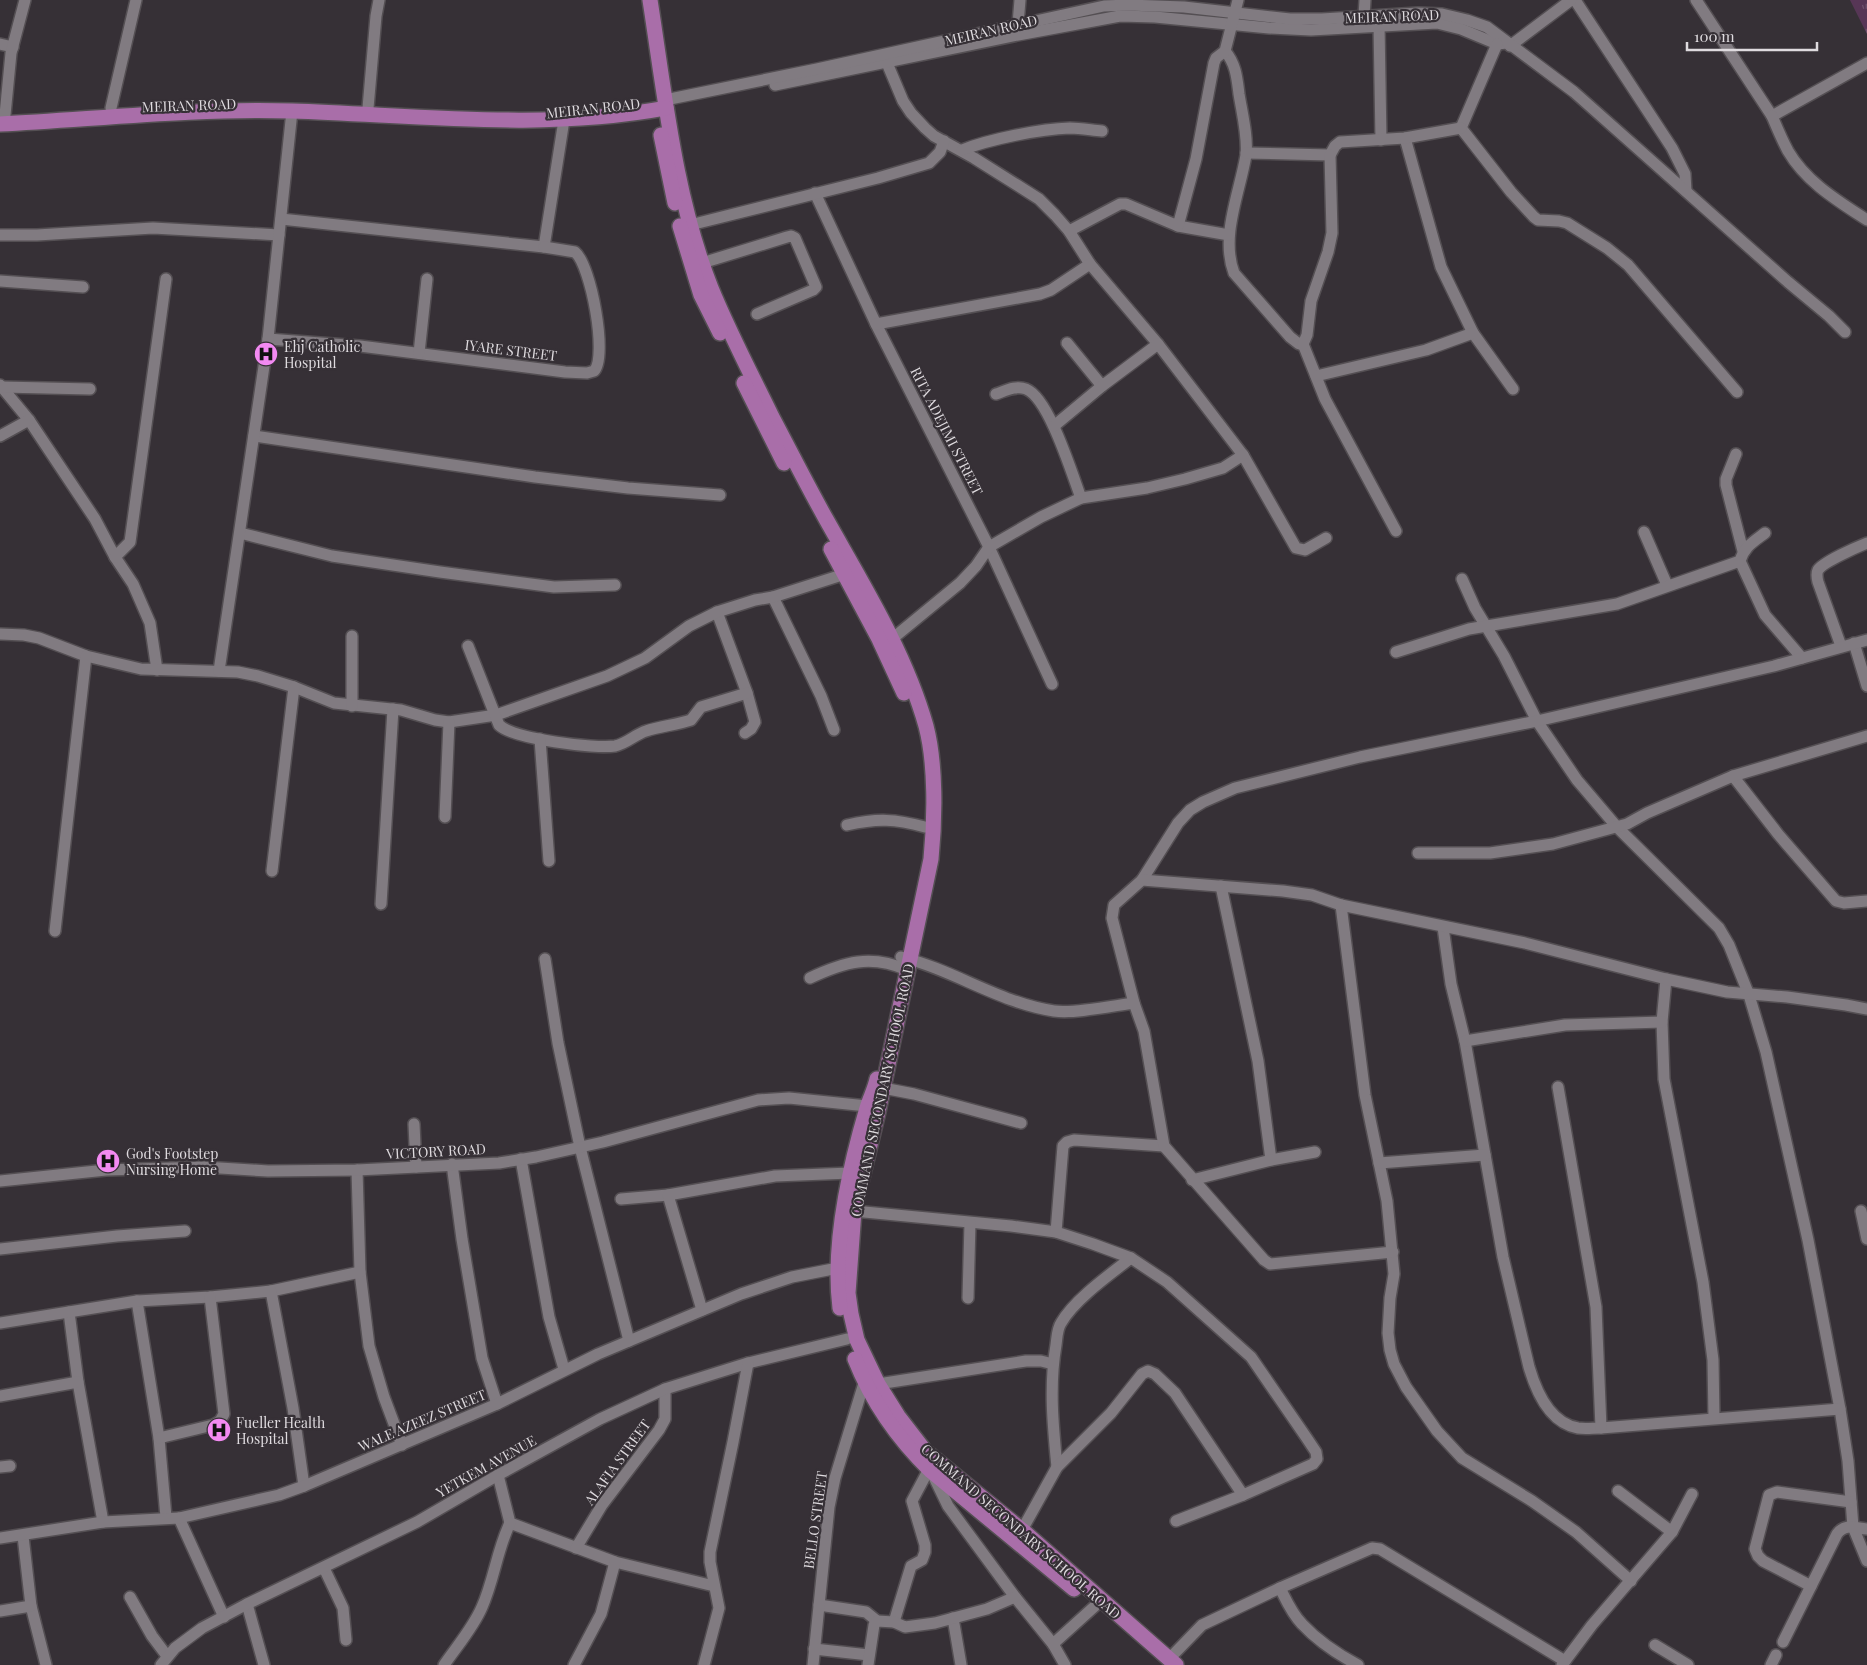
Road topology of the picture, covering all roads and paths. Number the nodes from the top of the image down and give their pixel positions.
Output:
1 (25, 0) edge
2 (136, 0) edge
3 (379, 0) edge
4 (642, 0) edge
5 (650, 0) edge
6 (1020, 0) edge
7 (1238, 0) edge
8 (1366, 0) edge
9 (1573, 0) edge
10 (1696, 0) edge
11 (1364, 16) junction
12 (1234, 19) junction
13 (1018, 24) junction
14 (1379, 25) junction
15 (0, 44) edge
16 (1505, 44) junction
17 (13, 47) junction
18 (1225, 51) junction
19 (887, 63) junction
20 (1867, 63) edge
21 (725, 92) junction
22 (661, 105) junction
23 (111, 108) junction
24 (368, 108) junction
25 (292, 111) junction
26 (605, 112) junction
27 (1772, 116) junction
28 (2, 118) edge
29 (564, 120) junction
30 (1461, 128) junction
31 (1102, 131) dead end
32 (1405, 138) junction
33 (1381, 140) junction
34 (944, 141) junction
35 (962, 150) junction
36 (1246, 153) junction
37 (1330, 155) junction
38 (1686, 191) junction
39 (815, 193) junction
40 (281, 219) junction
41 (1867, 220) edge
42 (690, 225) junction
43 (1178, 226) junction
44 (1069, 231) junction
45 (279, 234) junction
46 (0, 235) edge
47 (1229, 235) junction
48 (544, 247) junction
49 (702, 263) junction
50 (1090, 264) junction
51 (166, 279) dead end
52 (427, 279) dead end
53 (0, 281) edge
54 (83, 287) dead end
55 (757, 314) dead end
56 (876, 324) junction
57 (1845, 332) dead end
58 (1473, 333) junction
59 (268, 338) junction
60 (1067, 343) dead end
61 (1158, 344) junction
62 (1304, 344) junction
63 (419, 353) junction
64 (1316, 376) junction
65 (1, 386) edge
66 (1102, 386) junction
67 (90, 389) dead end
68 (1513, 389) dead end
69 (1737, 392) dead end
70 (996, 394) dead end
71 (29, 420) junction
72 (1054, 426) junction
73 (0, 436) edge
74 (254, 436) junction
75 (1736, 454) dead end
76 (1243, 455) junction
77 (720, 495) dead end
78 (1081, 498) junction
79 (1396, 531) dead end
80 (1644, 532) dead end
81 (240, 533) junction
82 (1765, 533) dead end
83 (1326, 538) dead end
84 (1867, 543) edge
85 (989, 547) junction
86 (1741, 556) junction
87 (115, 557) junction
88 (845, 574) junction
89 (1462, 580) dead end
90 (615, 585) dead end
91 (1667, 585) junction
92 (858, 586) junction
93 (773, 597) junction
94 (717, 612) junction
95 (1486, 627) junction
96 (0, 634) edge
97 (352, 636) dead end
98 (892, 639) junction
99 (1867, 640) edge
100 (1854, 642) junction
101 (468, 646) dead end
102 (1841, 646) junction
103 (1396, 652) dead end
104 (86, 656) junction
105 (1802, 658) junction
106 (158, 670) junction
107 (219, 672) junction
108 (1052, 684) dead end
109 (1867, 686) edge
110 (294, 687) junction
111 (747, 693) junction
112 (352, 706) junction
113 (393, 708) junction
114 (496, 716) junction
115 (1537, 721) junction
116 (448, 722) junction
117 (834, 730) dead end
118 (745, 733) dead end
119 (1867, 736) edge
120 (540, 739) junction
121 (1733, 776) junction
122 (445, 817) dead end
123 (847, 825) dead end
124 (1617, 827) junction
125 (927, 833) junction
126 (1418, 853) dead end
127 (549, 861) dead end
128 (272, 871) dead end
129 (1142, 880) junction
130 (1222, 886) junction
131 (1867, 901) edge
132 (381, 904) dead end
133 (1341, 905) junction
134 (1443, 927) junction
135 (54, 931) dead end
136 (545, 959) dead end
137 (904, 963) junction
138 (810, 978) dead end
139 (1666, 980) junction
140 (1748, 995) junction
141 (1134, 1003) junction
142 (1867, 1009) edge
143 (1662, 1022) junction
144 (1465, 1041) junction
145 (1558, 1087) dead end
146 (883, 1088) junction
147 (867, 1106) junction
148 (1021, 1123) dead end
149 (414, 1124) dead end
150 (1164, 1146) junction
151 (580, 1147) junction
152 (1315, 1152) dead end
153 (1485, 1155) junction
154 (521, 1159) junction
155 (1271, 1160) junction
156 (1379, 1163) junction
157 (452, 1164) junction
158 (416, 1167) junction
159 (357, 1170) junction
160 (850, 1173) junction
161 (1192, 1180) junction
162 (0, 1181) edge
163 (668, 1195) junction
164 (621, 1199) dead end
165 (854, 1211) junction
166 (1861, 1211) dead end
167 (970, 1223) junction
168 (185, 1231) dead end
169 (1056, 1232) junction
170 (1867, 1239) edge
171 (0, 1249) edge
172 (1393, 1252) junction
173 (1131, 1258) junction
174 (838, 1268) junction
175 (360, 1272) junction
176 (271, 1291) junction
177 (210, 1298) junction
178 (968, 1298) dead end
179 (137, 1301) junction
180 (702, 1310) junction
181 (69, 1312) junction
182 (0, 1323) edge
183 (848, 1339) junction
184 (629, 1341) junction
185 (748, 1363) junction
186 (1053, 1364) junction
187 (564, 1369) junction
188 (78, 1382) junction
189 (871, 1383) junction
190 (665, 1388) junction
191 (0, 1396) edge
192 (497, 1404) junction
193 (1840, 1409) junction
194 (1714, 1418) junction
195 (1601, 1428) junction
196 (159, 1438) junction
197 (402, 1445) junction
198 (1057, 1467) junction
199 (930, 1470) junction
200 (498, 1475) junction
201 (304, 1486) junction
202 (959, 1486) junction
203 (1618, 1491) dead end
204 (1692, 1494) dead end
205 (1244, 1496) junction
206 (1852, 1502) junction
207 (166, 1517) junction
208 (179, 1518) junction
209 (1176, 1521) dead end
210 (104, 1522) junction
211 (510, 1523) junction
212 (1853, 1527) junction
213 (965, 1529) junction
214 (1867, 1529) edge
215 (1022, 1530) junction
216 (1672, 1532) junction
217 (23, 1536) junction
218 (0, 1538) edge
219 (576, 1548) junction
220 (1867, 1561) edge
221 (615, 1562) junction
222 (324, 1568) junction
223 (1631, 1581) junction
224 (714, 1586) junction
225 (1811, 1586) junction
226 (1280, 1588) junction
227 (130, 1597) dead end
228 (1015, 1597) junction
229 (247, 1604) junction
230 (819, 1605) junction
231 (31, 1606) junction
232 (1095, 1606) junction
233 (0, 1611) edge
234 (224, 1617) junction
235 (953, 1618) junction
236 (878, 1621) junction
237 (894, 1622) junction
238 (346, 1640) dead end
239 (1783, 1642) dead end
240 (1052, 1644) junction
241 (1655, 1645) dead end
242 (814, 1649) junction
243 (164, 1660) edge
244 (868, 1660) edge
245 (1168, 1663) edge
246 (1564, 1663) edge
247 (46, 1665) edge
248 (264, 1665) edge
249 (444, 1665) edge
250 (574, 1665) edge
251 (704, 1665) edge
252 (812, 1665) edge
253 (962, 1665) edge
254 (1065, 1665) edge
255 (1358, 1665) edge
256 (1688, 1665) edge

1 - 17 street
2 - 23 street
3 - 24 street
4 - 22 main road
5 - 22 main road
6 - 13 street
7 - 12 street
8 - 11 street
9 - 16 street
9 - 38 street
10 - 27 street
11 - 12 street, MEIRAN ROAD
11 - 16 street, MEIRAN ROAD
12 - 13 street, MEIRAN ROAD
12 - 14 street, MEIRAN ROAD
12 - 18 street
12 - 19 street, MEIRAN ROAD
13 - 21 street, MEIRAN ROAD
14 - 16 street, MEIRAN ROAD
14 - 33 street
15 - 17 street
16 - 30 street
16 - 38 street
17 - 28 street
18 - 36 street
18 - 43 street
19 - 21 street, MEIRAN ROAD
19 - 34 street
20 - 27 street
21 - 22 street, MEIRAN ROAD
22 - 26 main road, MEIRAN ROAD
22 - 42 main road
22 - 88 main road
23 - 24 main road, MEIRAN ROAD
23 - 28 main road, MEIRAN ROAD
24 - 26 main road, MEIRAN ROAD
25 - 28 main road, MEIRAN ROAD
25 - 29 main road, MEIRAN ROAD
25 - 40 street
26 - 29 main road, MEIRAN ROAD
27 - 41 street
29 - 48 street
30 - 32 street
30 - 69 street
31 - 35 street
32 - 33 street
32 - 58 street
33 - 37 street
34 - 35 street
34 - 39 street
35 - 44 street
36 - 37 street
36 - 47 street
37 - 62 street
38 - 57 street
39 - 42 street
39 - 56 street, RITA ADEJIMI STREET
40 - 45 street
40 - 48 street
42 - 49 main road
43 - 44 street
43 - 47 street
44 - 50 street
45 - 46 street
45 - 59 street
47 - 62 street
48 - 63 street, IYARE STREET
49 - 55 street
49 - 92 main road
50 - 56 street
50 - 61 street
51 - 87 street
52 - 63 street
53 - 54 street
56 - 85 street, RITA ADEJIMI STREET
58 - 64 street
58 - 68 street
59 - 63 street, IYARE STREET
59 - 74 street
60 - 66 street
61 - 66 street
61 - 76 street
62 - 64 street
64 - 79 street
65 - 67 street
65 - 71 street
66 - 72 street
70 - 72 street
71 - 73 street
71 - 87 street
72 - 78 street
74 - 77 street
74 - 81 street
75 - 86 street
76 - 78 street
76 - 83 street
78 - 85 street
80 - 91 street
81 - 90 street
81 - 107 street
82 - 86 street
84 - 102 street
85 - 98 street
85 - 108 street, RITA ADEJIMI STREET
86 - 91 street
86 - 105 street
87 - 106 street
88 - 92 main road
88 - 93 street
89 - 95 street
91 - 95 street
92 - 98 main road
92 - 125 main road
93 - 94 street
93 - 117 street
94 - 111 street
94 - 114 street
95 - 103 street
95 - 115 street
96 - 104 street
97 - 112 street
98 - 125 main road
99 - 100 street
100 - 102 street
100 - 109 street
101 - 114 street
102 - 105 street
104 - 106 street
104 - 135 street
105 - 115 street
106 - 107 street
107 - 110 street
110 - 112 street
110 - 128 street
111 - 118 street
111 - 120 street
112 - 113 street
113 - 116 street
113 - 132 street
114 - 116 street
114 - 120 street
115 - 124 street
115 - 129 street
116 - 122 street
119 - 121 street
120 - 127 street
121 - 124 street
121 - 131 street
123 - 125 street
124 - 126 street
124 - 140 street
125 - 137 main road, COMMAND SECONDARY SCHOOL ROAD
129 - 130 street
129 - 141 street
130 - 133 street
130 - 155 street
133 - 134 street
133 - 156 street
134 - 139 street
134 - 144 street
136 - 151 street
137 - 138 street
137 - 141 street
137 - 146 main road, COMMAND SECONDARY SCHOOL ROAD
137 - 147 main road, COMMAND SECONDARY SCHOOL ROAD
139 - 140 street
139 - 143 street
140 - 142 street
140 - 193 street
141 - 150 street
143 - 144 street
143 - 194 street
144 - 153 street
145 - 195 street
146 - 148 street
146 - 165 main road, COMMAND SECONDARY SCHOOL ROAD
147 - 151 street, VICTORY ROAD
147 - 160 main road, COMMAND SECONDARY SCHOOL ROAD
149 - 158 street
150 - 161 street
150 - 169 street
151 - 154 street, VICTORY ROAD
151 - 184 street
152 - 155 street
153 - 156 street
153 - 195 street
154 - 157 street, VICTORY ROAD
154 - 187 street
155 - 161 street
156 - 172 street
157 - 158 street, VICTORY ROAD
157 - 192 street
158 - 159 street, VICTORY ROAD
159 - 162 street, VICTORY ROAD
159 - 175 street
160 - 163 street
160 - 174 main road, COMMAND SECONDARY SCHOOL ROAD
161 - 172 street
163 - 164 street
163 - 180 street
165 - 167 street
165 - 189 main road, COMMAND SECONDARY SCHOOL ROAD
166 - 170 street
167 - 169 street
167 - 178 street
168 - 171 street
169 - 173 street
172 - 223 street
173 - 186 street
173 - 205 street
174 - 180 street, WALE AZEEZ STREET
174 - 183 main road, COMMAND SECONDARY SCHOOL ROAD
175 - 176 street
175 - 197 street
176 - 177 street
176 - 201 street
177 - 179 street
177 - 196 street
179 - 181 street
179 - 196 street
180 - 184 street, WALE AZEEZ STREET
181 - 182 street
181 - 188 street
183 - 185 street, YETKEM AVENUE
183 - 189 main road, COMMAND SECONDARY SCHOOL ROAD
184 - 187 street, WALE AZEEZ STREET
185 - 190 street, YETKEM AVENUE
185 - 224 street
186 - 189 street
186 - 198 street
187 - 192 street, WALE AZEEZ STREET
188 - 191 street
188 - 210 street
189 - 199 main road, COMMAND SECONDARY SCHOOL ROAD
189 - 202 main road, COMMAND SECONDARY SCHOOL ROAD
189 - 230 street, BELLO STREET
190 - 200 street, YETKEM AVENUE
190 - 219 street, ALAFIA STREET
192 - 197 street, WALE AZEEZ STREET
193 - 194 street
193 - 206 street
194 - 195 street
196 - 207 street
197 - 201 street, WALE AZEEZ STREET
198 - 205 street
198 - 215 street
199 - 202 main road, COMMAND SECONDARY SCHOOL ROAD
199 - 213 street
199 - 237 street
200 - 211 street
200 - 222 street, YETKEM AVENUE
201 - 208 street, WALE AZEEZ STREET
202 - 213 street
202 - 215 main road, COMMAND SECONDARY SCHOOL ROAD
202 - 232 main road, COMMAND SECONDARY SCHOOL ROAD
203 - 216 street
204 - 216 street
205 - 209 street
206 - 212 street
206 - 225 street
207 - 208 street, WALE AZEEZ STREET
207 - 210 street, WALE AZEEZ STREET
208 - 234 street
210 - 217 street, WALE AZEEZ STREET
211 - 219 street
211 - 249 street
212 - 214 street
212 - 220 street
212 - 225 street
213 - 228 street
215 - 245 main road, COMMAND SECONDARY SCHOOL ROAD
216 - 223 street
217 - 218 street, WALE AZEEZ STREET
217 - 231 street
219 - 221 street
221 - 224 street
221 - 250 street
222 - 229 street, YETKEM AVENUE
222 - 238 street
223 - 246 street
224 - 251 street
225 - 239 street
226 - 245 street
226 - 246 street
226 - 255 street
227 - 243 street
228 - 235 street
228 - 240 street
229 - 234 street, YETKEM AVENUE
229 - 248 street
230 - 236 street
230 - 242 street, BELLO STREET
231 - 233 street
231 - 247 street
232 - 240 street
232 - 245 main road, COMMAND SECONDARY SCHOOL ROAD
234 - 243 street, YETKEM AVENUE
235 - 237 street
235 - 253 street
236 - 237 street
236 - 244 street
240 - 254 street
241 - 256 street
242 - 244 street
242 - 252 street, BELLO STREET

